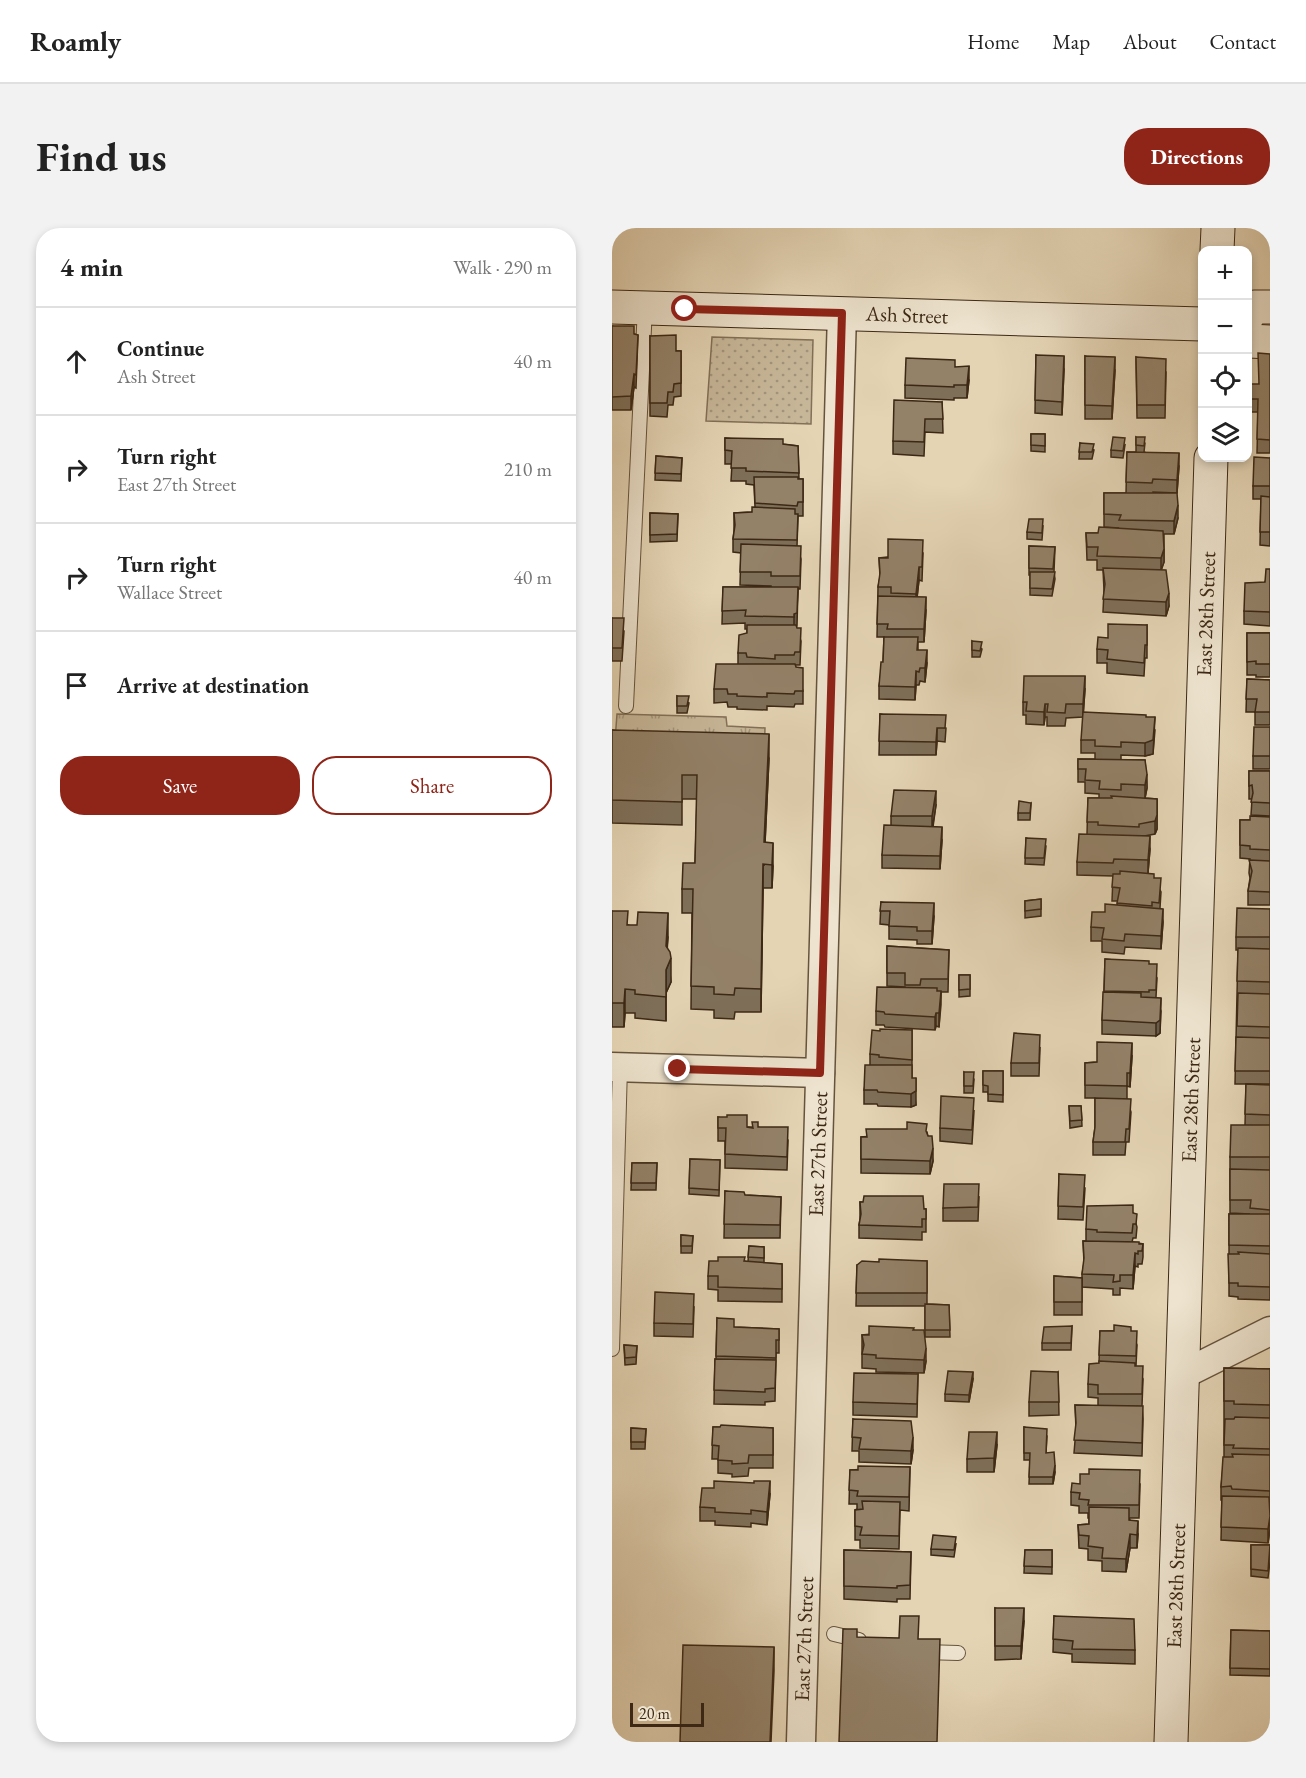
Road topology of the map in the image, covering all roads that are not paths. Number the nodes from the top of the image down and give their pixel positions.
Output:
1 (1218, 228) edge
2 (1217, 246) edge
3 (612, 307) edge
4 (1270, 307) edge
5 (645, 308) junction
6 (1252, 310) edge
7 (842, 313) junction
8 (1198, 324) edge
9 (1252, 341) edge
10 (1270, 342) edge
11 (1210, 462) edge
12 (626, 706) dead end
13 (616, 1067) edge
14 (820, 1073) junction
15 (1270, 1331) edge
16 (612, 1349) edge
17 (1182, 1375) junction
18 (834, 1634) dead end
19 (878, 1645) edge
20 (918, 1652) edge
21 (958, 1653) dead end
22 (801, 1742) edge
23 (1171, 1742) edge

1 - 2 street
3 - 5 street, Ash Street
4 - 6 street
5 - 7 street, Ash Street
5 - 12 lane
7 - 8 street, Ash Street
7 - 14 street, East 27th Street
9 - 10 street
11 - 17 street, East 28th Street
13 - 14 street
13 - 16 lane
14 - 22 street, East 27th Street
15 - 17 street
17 - 23 street, East 28th Street
18 - 19 lane
20 - 21 lane

